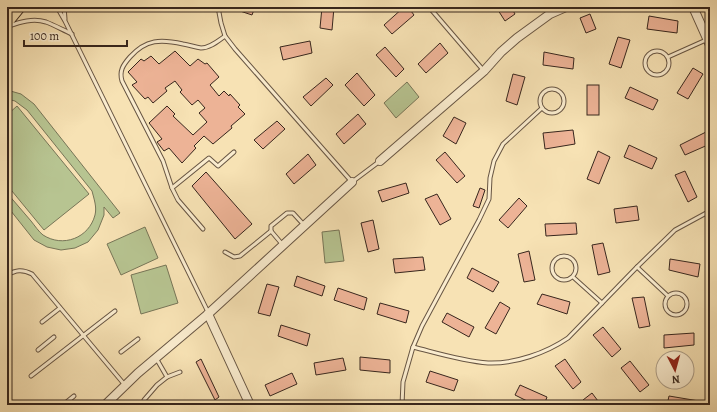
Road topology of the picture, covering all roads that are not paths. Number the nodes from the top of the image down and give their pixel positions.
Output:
1 (20, 7) edge
2 (57, 7) edge
3 (64, 7) edge
4 (218, 7) edge
5 (429, 7) edge
6 (566, 7) edge
7 (693, 7) edge
8 (65, 21) junction
9 (7, 23) edge
10 (7, 27) edge
11 (72, 34) junction
12 (225, 36) junction
13 (709, 42) edge
14 (668, 57) junction
15 (484, 71) junction
16 (542, 108) junction
17 (234, 152) dead end
18 (380, 161) joint
19 (352, 182) junction
20 (172, 188) junction
21 (710, 211) edge
22 (304, 225) junction
23 (203, 229) dead end
24 (271, 231) junction
25 (283, 245) junction
26 (224, 252) dead end
27 (637, 267) junction
28 (7, 275) edge
29 (573, 276) junction
30 (668, 296) junction
31 (602, 303) junction
32 (60, 308) junction
33 (115, 311) dead end
34 (208, 314) junction
35 (42, 322) dead end
36 (84, 336) junction
37 (54, 337) dead end
38 (138, 339) dead end
39 (413, 347) junction
40 (38, 350) dead end
41 (121, 352) dead end
42 (156, 358) junction
43 (180, 372) dead end
44 (31, 376) dead end
45 (167, 377) junction
46 (125, 386) junction
47 (74, 396) dead end
48 (144, 400) dead end
49 (62, 405) edge
50 (105, 405) edge
51 (250, 405) edge
52 (402, 405) edge

1 - 9 main road
2 - 8 lane
3 - 8 lane
4 - 12 lane
5 - 15 lane
6 - 15 street
7 - 13 street
8 - 11 lane
10 - 11 lane
11 - 34 lane
12 - 19 lane
12 - 20 lane
13 - 14 lane
14 - 14 lane
15 - 18 street
16 - 16 lane
16 - 39 lane
17 - 20 lane
18 - 19 lane
19 - 22 street
20 - 23 lane
21 - 27 lane
22 - 24 lane
22 - 25 street
24 - 25 lane
24 - 26 lane
25 - 34 street
27 - 30 lane
27 - 31 lane
28 - 32 lane
29 - 29 lane
29 - 31 lane
30 - 30 lane
31 - 39 lane
32 - 35 lane
32 - 36 lane
33 - 36 lane
34 - 42 street
34 - 51 street
36 - 44 lane
36 - 46 lane
37 - 40 lane
38 - 41 lane
39 - 52 lane
42 - 45 lane
42 - 46 street
43 - 45 lane
45 - 48 lane
46 - 50 street
47 - 49 lane

